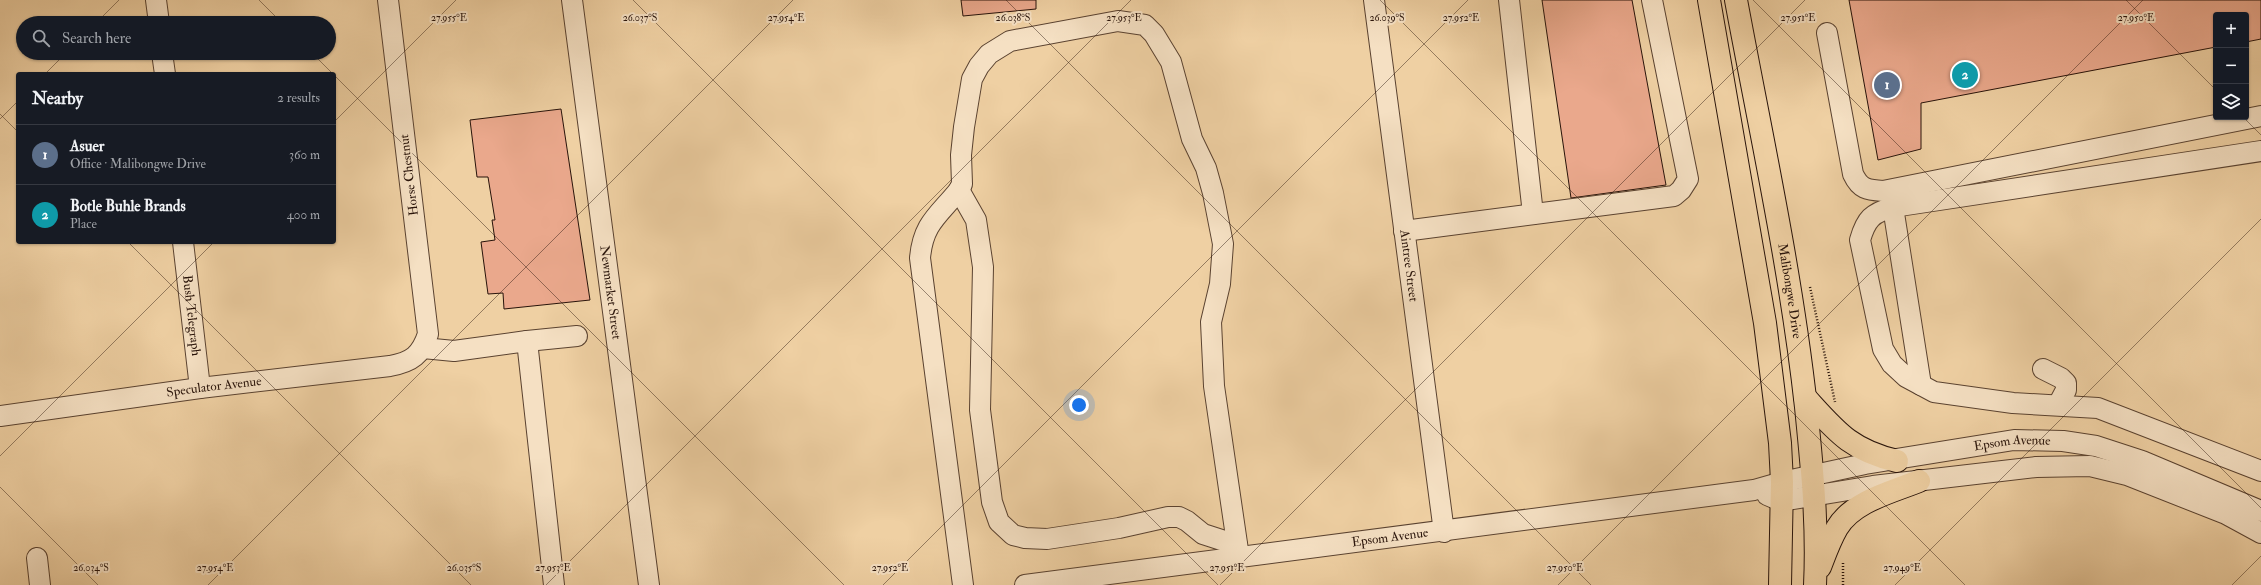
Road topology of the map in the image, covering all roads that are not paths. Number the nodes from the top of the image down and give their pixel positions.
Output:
1 (156, 0) edge
2 (388, 0) edge
3 (572, 0) edge
4 (1374, 0) edge
5 (1509, 0) edge
6 (1652, 0) edge
7 (1709, 0) edge
8 (1736, 0) edge
9 (158, 16) edge
10 (1827, 33) dead end
11 (163, 60) edge
12 (165, 72) edge
13 (2261, 116) edge
14 (2261, 150) edge
15 (959, 190) junction
16 (1893, 207) junction
17 (1533, 214) junction
18 (1404, 231) junction
19 (183, 244) edge
20 (577, 336) dead end
21 (527, 342) junction
22 (423, 348) junction
23 (2043, 369) dead end
24 (1921, 385) junction
25 (200, 388) junction
26 (1805, 397) junction
27 (2058, 405) junction
28 (0, 416) edge
29 (1897, 461) junction
30 (2261, 471) edge
31 (1919, 481) junction
32 (1814, 486) junction
33 (1781, 491) junction
34 (2261, 510) edge
35 (1444, 532) junction
36 (2261, 532) edge
37 (1238, 551) junction
38 (37, 558) dead end
39 (1815, 581) edge
40 (40, 585) edge
41 (554, 585) edge
42 (649, 585) edge
43 (963, 585) edge
44 (1025, 585) edge
45 (1780, 585) edge

1 - 9 street
2 - 22 street, Horse Chestnut
3 - 42 street, Newmarket Street
4 - 18 street, Aintree Street
5 - 17 street
6 - 17 street
7 - 33 main road
8 - 26 main road, Malibongwe Drive
10 - 13 street
11 - 12 street
14 - 16 street
15 - 37 street
15 - 37 street
15 - 43 street
16 - 24 street
16 - 24 street
17 - 18 street
18 - 35 street, Aintree Street
19 - 25 street, Bush Telegraph
20 - 21 street
21 - 22 street
21 - 41 street
22 - 25 street, Speculator Avenue
23 - 27 street
24 - 27 street
25 - 28 street, Speculator Avenue
26 - 29 main road
26 - 32 main road, Malibongwe Drive
27 - 30 street
29 - 32 street, Epsom Avenue
29 - 34 street, Epsom Avenue
31 - 32 street, Epsom Avenue
31 - 36 street, Epsom Avenue
31 - 39 main road
32 - 33 street, Epsom Avenue
32 - 39 main road, Malibongwe Drive
33 - 35 street, Epsom Avenue
33 - 45 main road
35 - 37 street, Epsom Avenue
37 - 44 street, Epsom Avenue
38 - 40 street

